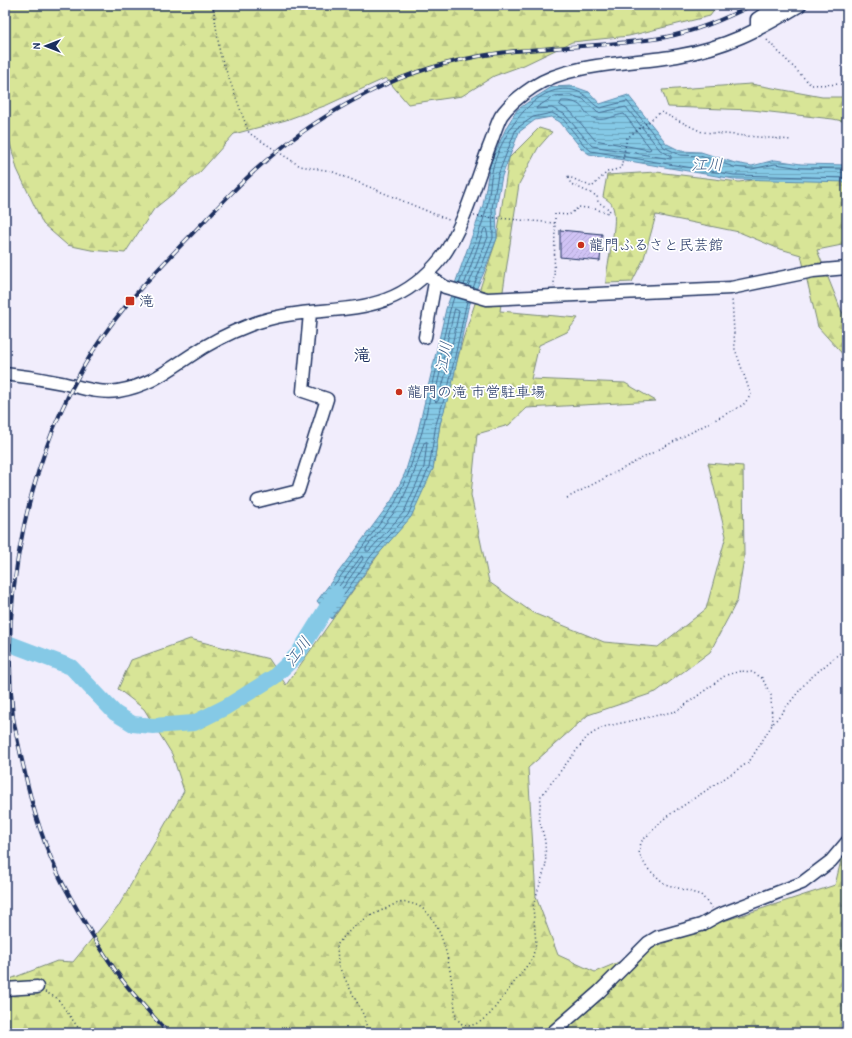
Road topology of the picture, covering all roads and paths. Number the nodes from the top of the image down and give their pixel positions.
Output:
1 (213, 5) edge
2 (778, 5) edge
3 (800, 5) edge
4 (757, 30) junction
5 (767, 40) dead end
6 (847, 84) edge
7 (792, 140) dead end
8 (470, 216) dead end
9 (555, 223) junction
10 (459, 225) junction
11 (847, 268) edge
12 (436, 281) junction
13 (731, 288) junction
14 (554, 296) junction
15 (310, 313) junction
16 (424, 337) dead end
17 (5, 374) edge
18 (567, 498) dead end
19 (258, 501) dead end
20 (847, 647) edge
21 (772, 724) junction
22 (847, 842) edge
23 (719, 915) junction
24 (37, 987) joint
25 (5, 989) edge
26 (82, 1033) edge
27 (368, 1033) edge
28 (552, 1033) edge

1 - 10 path
2 - 4 street
3 - 4 street
4 - 10 street
5 - 6 path
7 - 9 path
8 - 9 path
9 - 14 path
10 - 12 street
11 - 13 street
12 - 14 street
12 - 15 street
12 - 16 street
13 - 14 street
13 - 18 path
15 - 17 street
15 - 19 street
20 - 21 path
21 - 23 path
21 - 27 path
22 - 23 street
23 - 28 street
24 - 25 street
24 - 26 path

